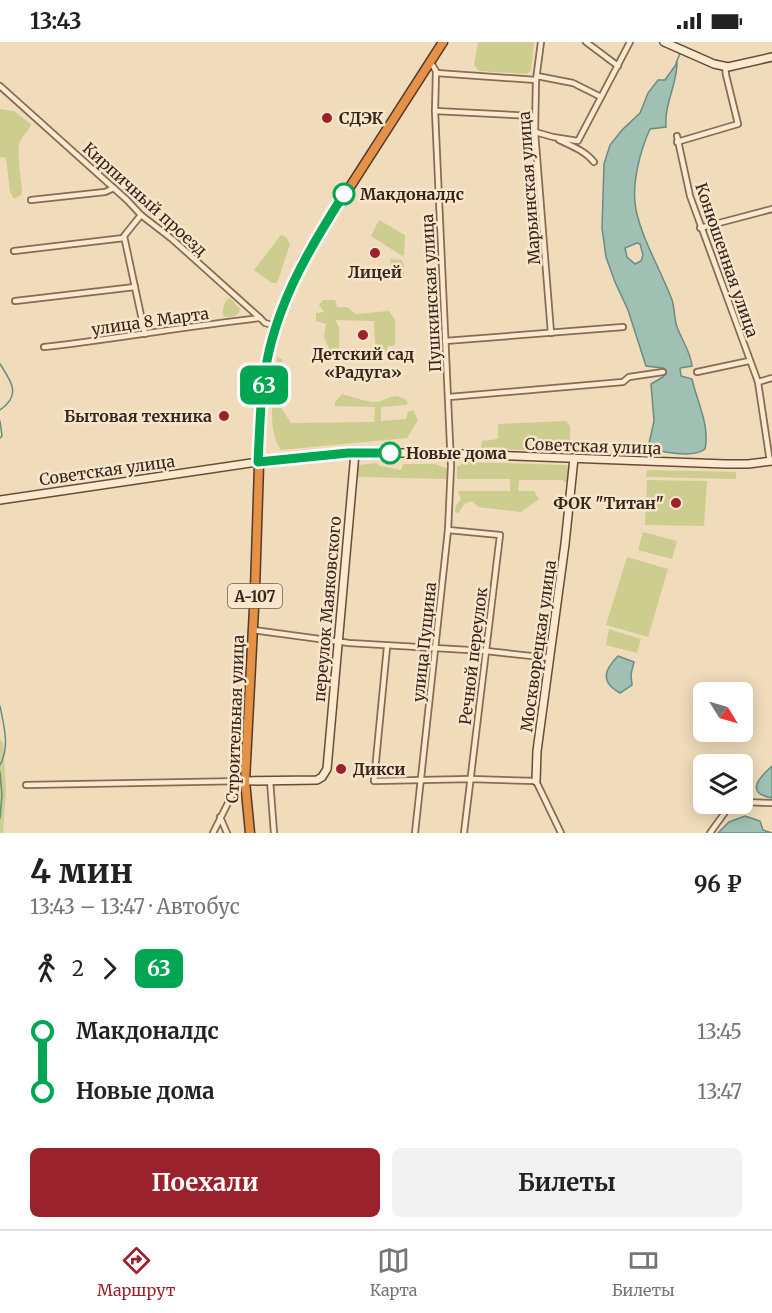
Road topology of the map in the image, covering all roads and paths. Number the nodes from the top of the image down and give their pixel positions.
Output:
1 (443, 42) edge
2 (541, 42) edge
3 (586, 42) edge
4 (630, 42) edge
5 (664, 42) edge
6 (772, 57) edge
7 (430, 61) junction
8 (618, 66) junction
9 (725, 67) junction
10 (436, 74) junction
11 (537, 78) junction
12 (0, 86) edge
13 (601, 97) junction
14 (435, 111) junction
15 (534, 116) junction
16 (535, 132) junction
17 (677, 136) dead end
18 (553, 137) junction
19 (677, 142) junction
20 (594, 162) dead end
21 (114, 188) junction
22 (31, 200) dead end
23 (772, 209) edge
24 (141, 214) junction
25 (700, 228) junction
26 (124, 238) junction
27 (14, 251) dead end
28 (135, 287) junction
29 (15, 301) dead end
30 (260, 318) junction
31 (276, 326) junction
32 (623, 327) dead end
33 (551, 333) junction
34 (145, 334) junction
35 (445, 341) junction
36 (44, 347) dead end
37 (749, 361) junction
38 (663, 372) dead end
39 (698, 372) dead end
40 (772, 378) edge
41 (758, 382) junction
42 (449, 397) junction
43 (355, 453) junction
44 (452, 454) junction
45 (574, 458) junction
46 (771, 461) edge
47 (258, 462) junction
48 (0, 500) edge
49 (448, 530) junction
50 (253, 630) junction
51 (339, 642) junction
52 (387, 647) junction
53 (435, 649) junction
54 (486, 651) junction
55 (550, 658) junction
56 (470, 779) junction
57 (270, 780) junction
58 (421, 780) junction
59 (245, 781) junction
60 (536, 781) junction
61 (26, 785) dead end
62 (753, 802) edge
63 (772, 803) edge
64 (724, 814) edge
65 (220, 817) junction
66 (213, 833) edge
67 (227, 833) edge
68 (250, 833) edge
69 (274, 833) edge
70 (415, 833) edge
71 (464, 833) edge
72 (561, 833) edge
73 (711, 833) edge

1 - 7 highway, А-107
2 - 11 street, Марьинская улица
3 - 8 street
4 - 8 street
5 - 9 street
6 - 9 street
7 - 10 street, Пушкинская улица
7 - 31 highway, А-107
8 - 13 street
9 - 19 street
10 - 11 street
10 - 14 street, Пушкинская улица
11 - 13 street
11 - 15 street, Марьинская улица
12 - 21 street, Кирпичный проезд
13 - 18 street
14 - 15 street
14 - 35 street, Пушкинская улица
15 - 16 street, Марьинская улица
16 - 18 street
16 - 33 street, Марьинская улица
17 - 19 street, Конюшенная улица
18 - 20 street
19 - 25 street, Конюшенная улица
21 - 22 street
21 - 24 street, Кирпичный проезд
23 - 25 street
24 - 26 street
24 - 30 street, Кирпичный проезд
25 - 37 street, Конюшенная улица
26 - 27 street
26 - 28 street
28 - 29 street
28 - 34 street
30 - 31 street, Кирпичный проезд
30 - 34 street, улица 8 Марта
31 - 47 highway, А-107
32 - 33 street
33 - 35 street
34 - 36 street, улица 8 Марта
35 - 42 street, Пушкинская улица
37 - 39 street
37 - 41 street, Конюшенная улица
38 - 42 street
40 - 41 street
41 - 46 street, Конюшенная улица
42 - 44 street, Пушкинская улица
43 - 44 street, Советская улица
43 - 47 street, Советская улица
43 - 51 street, переулок Маяковского
44 - 45 street, Советская улица
44 - 49 street, улица Пущина
45 - 46 street, Советская улица
45 - 55 street, Москворецкая улица
47 - 48 street, Советская улица
47 - 50 highway, Строительная улица / А-107
49 - 53 street, улица Пущина
49 - 54 street, Речной переулок
50 - 51 street
50 - 59 highway, Строительная улица / А-107
51 - 52 street
51 - 57 street, переулок Маяковского
52 - 53 street
52 - 58 street
53 - 54 street
53 - 58 street, улица Пущина
54 - 55 street
54 - 56 street, Речной переулок
55 - 60 street, Москворецкая улица
56 - 58 street
56 - 60 street
56 - 71 street, Речной переулок
57 - 59 street
57 - 69 street
58 - 70 street, улица Пущина
59 - 61 street
59 - 65 street
59 - 68 highway, Строительная улица / А-107
60 - 72 street, Москворецкая улица
62 - 63 street
64 - 73 street
65 - 66 street
65 - 67 street

